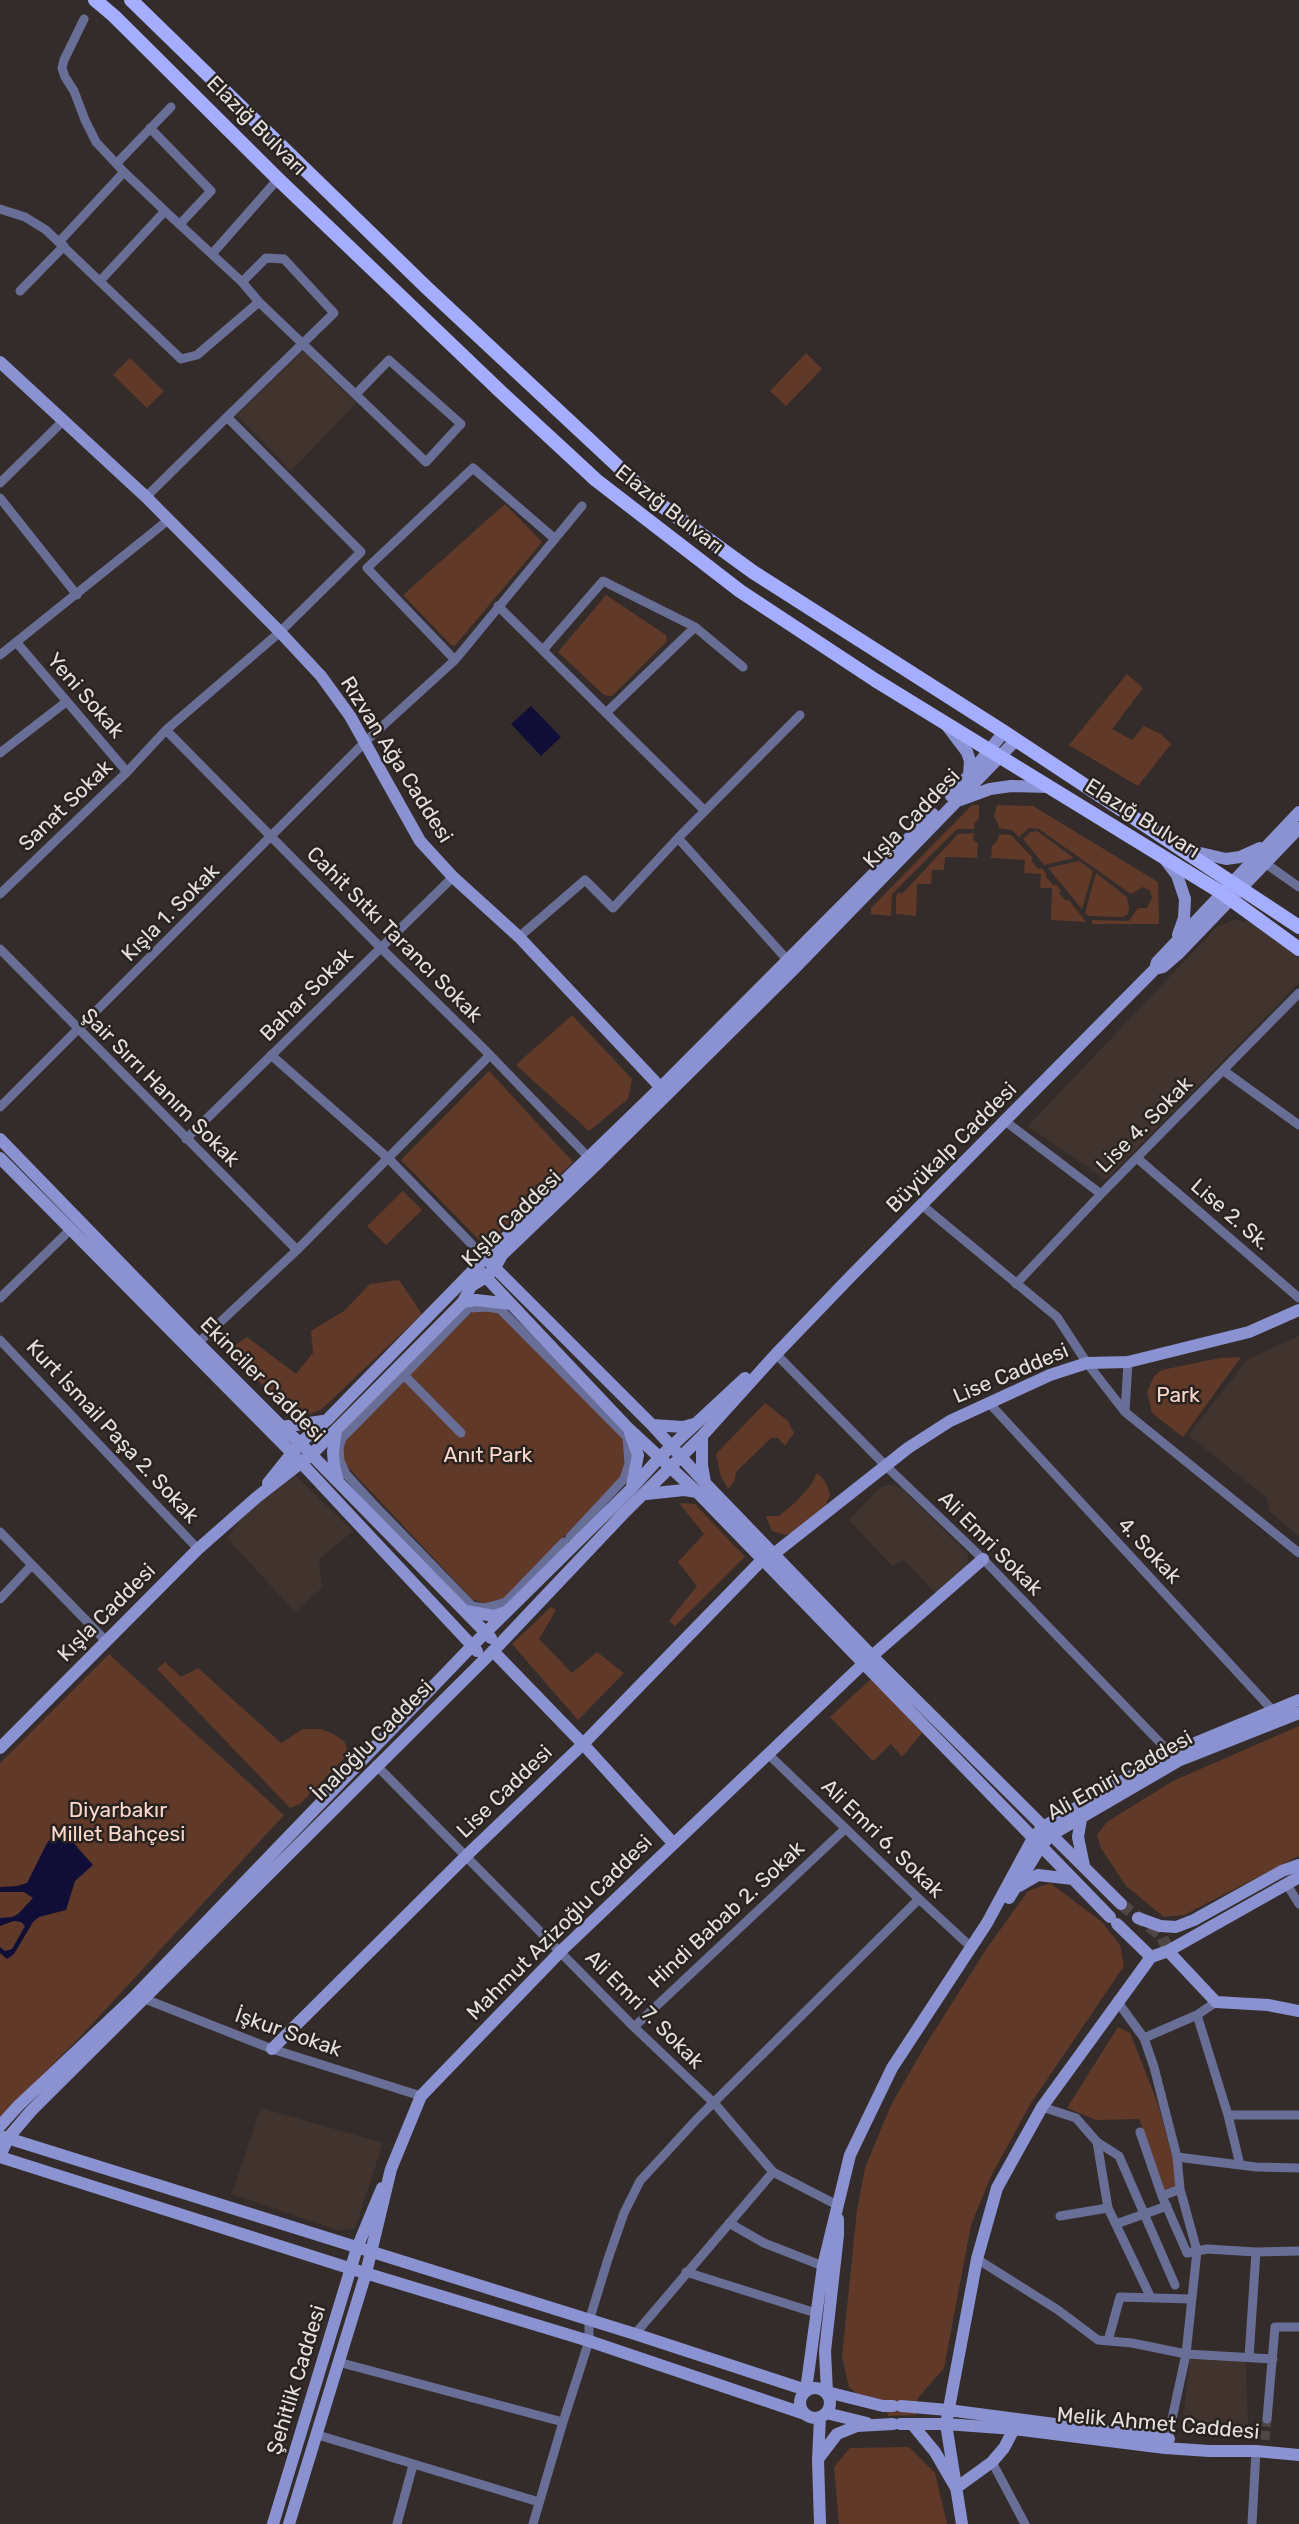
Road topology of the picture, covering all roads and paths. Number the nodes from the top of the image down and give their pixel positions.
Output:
1 (95, 0) edge
2 (131, 0) edge
3 (85, 19) dead end
4 (171, 107) dead end
5 (150, 128) junction
6 (117, 163) junction
7 (124, 172) junction
8 (278, 179) junction
9 (0, 209) edge
10 (165, 211) junction
11 (180, 224) junction
12 (62, 244) junction
13 (212, 254) junction
14 (100, 281) junction
15 (242, 282) junction
16 (20, 291) dead end
17 (259, 302) junction
18 (302, 343) junction
19 (0, 362) edge
20 (356, 394) junction
21 (227, 417) junction
22 (62, 422) junction
23 (0, 484) edge
24 (146, 497) junction
25 (0, 498) edge
26 (582, 506) dead end
27 (167, 521) junction
28 (555, 538) junction
29 (77, 594) junction
30 (498, 606) junction
31 (695, 627) junction
32 (280, 632) junction
33 (18, 643) junction
34 (543, 650) junction
35 (0, 655) edge
36 (455, 660) junction
37 (743, 667) dead end
38 (66, 702) junction
39 (607, 712) junction
40 (800, 715) dead end
41 (943, 721) junction
42 (166, 730) junction
43 (1010, 736) junction
44 (366, 741) junction
45 (0, 753) edge
46 (994, 753) junction
47 (127, 772) junction
48 (969, 775) junction
49 (1049, 787) junction
50 (957, 801) junction
51 (704, 810) junction
52 (1299, 812) edge
53 (1299, 828) edge
54 (272, 837) junction
55 (678, 838) junction
56 (1272, 841) junction
57 (1183, 849) junction
58 (1161, 855) junction
59 (1265, 863) junction
60 (453, 877) junction
61 (1238, 885) junction
62 (1299, 887) edge
63 (0, 894) edge
64 (1226, 896) junction
65 (1299, 928) edge
66 (519, 937) junction
67 (1173, 944) junction
68 (380, 947) junction
69 (0, 949) edge
70 (1299, 949) edge
71 (791, 964) junction
72 (1155, 970) junction
73 (1299, 993) edge
74 (79, 1030) junction
75 (271, 1055) junction
76 (490, 1055) junction
77 (1224, 1071) junction
78 (663, 1091) junction
79 (0, 1107) edge
80 (1005, 1121) junction
81 (1299, 1125) edge
82 (0, 1139) edge
83 (186, 1139) junction
84 (0, 1158) edge
85 (1137, 1158) junction
86 (389, 1159) junction
87 (592, 1161) junction
88 (1101, 1194) junction
89 (923, 1206) junction
90 (71, 1229) junction
91 (297, 1250) junction
92 (486, 1268) junction
93 (1016, 1284) junction
94 (0, 1298) edge
95 (1299, 1298) edge
96 (463, 1302) junction
97 (511, 1304) junction
98 (1299, 1310) edge
99 (0, 1339) edge
100 (198, 1343) junction
101 (776, 1354) junction
102 (1128, 1362) junction
103 (1087, 1363) junction
104 (404, 1375) junction
105 (990, 1404) junction
106 (1125, 1412) junction
107 (698, 1422) junction
108 (331, 1425) junction
109 (652, 1425) junction
110 (282, 1427) junction
111 (628, 1429) junction
112 (461, 1433) dead end
113 (702, 1436) junction
114 (296, 1448) junction
115 (676, 1451) junction
116 (660, 1457) junction
117 (306, 1460) junction
118 (886, 1466) junction
119 (670, 1468) junction
120 (340, 1485) junction
121 (701, 1488) junction
122 (631, 1489) junction
123 (645, 1494) junction
124 (257, 1497) junction
125 (0, 1532) edge
126 (198, 1549) junction
127 (775, 1553) junction
128 (1299, 1553) edge
129 (983, 1559) junction
130 (762, 1560) junction
131 (31, 1566) junction
132 (0, 1598) edge
133 (464, 1611) junction
134 (507, 1612) junction
135 (486, 1633) junction
136 (107, 1642) junction
137 (471, 1646) junction
138 (492, 1651) junction
139 (868, 1660) junction
140 (1299, 1700) edge
141 (1299, 1713) edge
142 (1278, 1715) junction
143 (583, 1744) junction
144 (0, 1748) edge
145 (769, 1755) junction
146 (1175, 1757) junction
147 (376, 1765) junction
148 (1081, 1819) junction
149 (845, 1829) junction
150 (1047, 1831) junction
151 (1037, 1842) junction
152 (673, 1843) junction
153 (467, 1855) junction
154 (1299, 1865) edge
155 (1085, 1870) junction
156 (1299, 1877) edge
157 (1073, 1880) junction
158 (1286, 1883) junction
159 (1013, 1890) junction
160 (919, 1899) junction
161 (1121, 1904) tunnel mouth
162 (1299, 1904) edge
163 (1138, 1918) dead end
164 (987, 1923) junction
165 (971, 1947) junction
166 (561, 1951) junction
167 (1168, 1951) junction
168 (1151, 1957) junction
169 (145, 1999) junction
170 (1117, 2001) junction
171 (1216, 2002) junction
172 (1299, 2011) edge
173 (1198, 2015) junction
174 (634, 2027) junction
175 (1144, 2038) junction
176 (272, 2049) junction
177 (421, 2096) junction
178 (715, 2104) junction
179 (1042, 2107) junction
180 (1228, 2115) junction
181 (1299, 2115) edge
182 (0, 2126) edge
183 (1140, 2132) dead end
184 (4, 2137) edge
185 (1097, 2142) junction
186 (0, 2157) edge
187 (1177, 2157) junction
188 (1240, 2165) junction
189 (1299, 2168) edge
190 (391, 2169) junction
191 (773, 2172) junction
192 (1180, 2189) junction
193 (1162, 2196) junction
194 (837, 2205) junction
195 (1167, 2206) junction
196 (1108, 2208) junction
197 (1143, 2213) junction
198 (1060, 2216) dead end
199 (729, 2223) junction
200 (1115, 2224) junction
201 (357, 2248) junction
202 (1197, 2251) junction
203 (1299, 2251) edge
204 (1256, 2252) junction
205 (371, 2253) junction
206 (977, 2259) junction
207 (823, 2266) junction
208 (352, 2269) junction
209 (686, 2272) junction
210 (366, 2273) junction
211 (1175, 2285) dead end
212 (1151, 2298) junction
213 (1191, 2299) junction
214 (816, 2313) junction
215 (589, 2322) junction
216 (1299, 2327) edge
217 (635, 2334) junction
218 (589, 2341) junction
219 (1108, 2341) junction
220 (1186, 2354) junction
221 (1249, 2357) junction
222 (1273, 2359) junction
223 (338, 2362) junction
224 (808, 2364) junction
225 (773, 2379) junction
226 (806, 2390) junction
227 (827, 2392) junction
228 (948, 2410) junction
229 (805, 2414) junction
230 (823, 2415) junction
231 (1267, 2419) tunnel mouth
232 (563, 2422) junction
233 (874, 2424) junction
234 (902, 2424) junction
235 (946, 2424) junction
236 (1014, 2429) junction
237 (318, 2435) junction
238 (1167, 2443) junction
239 (1262, 2448) junction
240 (1299, 2455) edge
241 (818, 2460) junction
242 (992, 2462) junction
243 (413, 2465) junction
244 (956, 2488) junction
245 (539, 2502) junction
246 (273, 2524) edge
247 (289, 2524) edge
248 (397, 2524) edge
249 (533, 2524) edge
250 (820, 2524) edge
251 (962, 2524) edge
252 (1025, 2524) edge
253 (1252, 2524) edge

1 - 8 main road, Elazığ Bulvarı
2 - 43 main road, Elazığ Bulvarı
3 - 6 street
4 - 5 street
5 - 6 street
5 - 11 street
6 - 7 street
7 - 10 street
7 - 12 street
8 - 13 street
8 - 41 main road, Elazığ Bulvarı
9 - 12 street
10 - 11 street
10 - 14 street
11 - 13 street
12 - 14 street
12 - 16 street
13 - 15 street
14 - 17 street
15 - 17 street
15 - 18 street
17 - 18 street
18 - 20 street
18 - 21 street
19 - 22 street, Rızvan Ağa Caddesi
20 - 20 street
21 - 24 street
21 - 32 street, Sanat Sokak
22 - 23 street
22 - 24 street, Rızvan Ağa Caddesi
24 - 27 street, Rızvan Ağa Caddesi
25 - 29 street
26 - 28 street, Kışla 1. Sokak
27 - 29 street
27 - 32 street, Rızvan Ağa Caddesi
28 - 30 street, Kışla 1. Sokak
28 - 36 street
29 - 33 street
30 - 34 street
30 - 36 street, Kışla 1. Sokak
31 - 34 street
31 - 37 street
31 - 39 street
32 - 42 street, Sanat Sokak
32 - 44 street, Rızvan Ağa Caddesi
33 - 35 street
33 - 38 street, Yeni Sokak
34 - 39 street
36 - 44 street, Kışla 1. Sokak
38 - 45 street
38 - 47 street, Yeni Sokak
39 - 51 street
40 - 51 street
41 - 46 main road, Elazığ Bulvarı
41 - 48 street
42 - 47 street, Sanat Sokak
42 - 54 street, Cahit Sıtkı Tarancı Sokak
43 - 46 street, Kışla Caddesi
43 - 57 main road, Elazığ Bulvarı
44 - 54 street, Kışla 1. Sokak
44 - 60 street, Rızvan Ağa Caddesi
46 - 48 street
46 - 49 main road, Elazığ Bulvarı
46 - 50 street, Kışla Caddesi
47 - 63 street, Sanat Sokak
48 - 71 street
49 - 50 street
49 - 58 main road, Elazığ Bulvarı
50 - 71 street, Kışla Caddesi
51 - 55 street
52 - 56 street
53 - 59 street
54 - 68 street, Cahit Sıtkı Tarancı Sokak
54 - 74 street, Kışla 1. Sokak
55 - 66 street
55 - 71 street
56 - 57 street
56 - 61 street
57 - 61 main road, Elazığ Bulvarı
58 - 64 main road, Elazığ Bulvarı
58 - 67 street
59 - 61 street
59 - 62 street
60 - 66 street, Rızvan Ağa Caddesi
60 - 68 street, Bahar Sokak
61 - 64 street, Büyükalp Caddesi
61 - 65 main road, Elazığ Bulvarı
64 - 67 street, Büyükalp Caddesi
64 - 70 main road, Elazığ Bulvarı
64 - 72 street, Büyükalp Caddesi
66 - 78 street, Rızvan Ağa Caddesi
67 - 72 street, Büyükalp Caddesi
68 - 75 street, Bahar Sokak
68 - 76 street, Cahit Sıtkı Tarancı Sokak
69 - 74 street, Şair Sırrı Hanım Sokak
71 - 78 street, Kışla Caddesi
72 - 80 street, Büyükalp Caddesi
73 - 77 street, Lise 4. Sokak
74 - 79 street, Kışla 1. Sokak
74 - 83 street, Şair Sırrı Hanım Sokak
75 - 83 street, Bahar Sokak
75 - 86 street
76 - 86 street
76 - 87 street, Cahit Sıtkı Tarancı Sokak
77 - 81 street
77 - 85 street, Lise 4. Sokak
78 - 87 street, Kışla Caddesi
80 - 88 street
80 - 89 street, Büyükalp Caddesi
82 - 100 street, Ekinciler Caddesi
83 - 91 street, Şair Sırrı Hanım Sokak
84 - 90 street, Ekinciler Caddesi
85 - 88 street, Lise 4. Sokak
85 - 95 street, Lise 2. Sk.
86 - 91 street
86 - 92 street
87 - 92 street, Kışla Caddesi
88 - 93 street, Lise 4. Sokak
89 - 93 street
89 - 101 street, Büyükalp Caddesi
90 - 94 street
90 - 114 street, Ekinciler Caddesi
91 - 100 street
92 - 96 street, Kışla Caddesi
92 - 97 street
92 - 108 street
92 - 109 street
93 - 103 street
96 - 97 street
96 - 108 street, Kışla Caddesi
97 - 111 street
98 - 102 street, Lise Caddesi
99 - 126 street, Kurt İsmail Paşa 2. Sokak
100 - 110 street, Ekinciler Caddesi
101 - 107 street
101 - 113 street, İnaloğlu Caddesi
101 - 118 street, Ali Emri Sokak
102 - 103 street, Lise Caddesi
102 - 106 street
103 - 105 street, Lise Caddesi
103 - 106 street
104 - 104 street
104 - 112 street
105 - 118 street, Lise Caddesi
105 - 142 street, 4. Sokak
106 - 128 street
107 - 109 street
107 - 115 street
108 - 110 street
108 - 114 street
108 - 117 street, Kışla Caddesi
108 - 120 street
109 - 115 street
110 - 114 street, Ekinciler Caddesi
111 - 116 street
111 - 122 street
113 - 115 street, İnaloğlu Caddesi
113 - 121 street
114 - 117 street, Ekinciler Caddesi
114 - 124 street
115 - 116 street, İnaloğlu Caddesi
115 - 119 street, İnaloğlu Caddesi
115 - 121 street
116 - 119 street
116 - 122 street, İnaloğlu Caddesi
117 - 120 street, Ekinciler Caddesi
117 - 124 street, Kışla Caddesi
117 - 137 street, Ekinciler Caddesi
118 - 127 street, Lise Caddesi
118 - 129 street, Ali Emri Sokak
119 - 121 street
119 - 123 street, İnaloğlu Caddesi
120 - 133 street, Ekinciler Caddesi
121 - 123 street
121 - 127 street
121 - 130 street
122 - 134 street, İnaloğlu Caddesi
123 - 138 street, İnaloğlu Caddesi
124 - 126 street, Kışla Caddesi
125 - 131 street
126 - 136 street, Kışla Caddesi
127 - 139 street
129 - 139 street, Mahmut Azizoğlu Caddesi
129 - 146 street, Ali Emri Sokak
130 - 139 street
130 - 143 street, Lise Caddesi
131 - 132 street
131 - 136 street
133 - 134 street
133 - 135 street, Ekinciler Caddesi
134 - 135 street, İnaloğlu Caddesi
135 - 137 street, İnaloğlu Caddesi
135 - 138 street, Ekinciler Caddesi
136 - 144 street, Kışla Caddesi
137 - 138 street, Ekinciler Caddesi
137 - 182 street, İnaloğlu Caddesi
138 - 143 street, Ekinciler Caddesi
138 - 147 street, İnaloğlu Caddesi
139 - 145 street, Mahmut Azizoğlu Caddesi
139 - 150 street
139 - 151 street
140 - 142 street
141 - 142 street, Ali Emiri Caddesi
142 - 146 street, Ali Emiri Caddesi
143 - 152 street, Ekinciler Caddesi
143 - 153 street, Lise Caddesi
145 - 149 street, Ali Emri 6. Sokak
145 - 152 street, Mahmut Azizoğlu Caddesi
146 - 148 street, Ali Emiri Caddesi
146 - 150 street
147 - 153 street, Ali Emri 7. Sokak
147 - 169 street, İnaloğlu Caddesi
148 - 150 street, Ali Emiri Caddesi
148 - 155 street
149 - 160 street, Ali Emri 6. Sokak
149 - 174 street, Hindi Babab 2. Sokak
150 - 151 street, Ali Emiri Caddesi
150 - 155 street
151 - 157 street
151 - 159 street
151 - 164 street
152 - 166 street, Mahmut Azizoğlu Caddesi
153 - 166 street, Ali Emri 7. Sokak
153 - 176 street, Lise Caddesi
154 - 163 street
155 - 161 street
156 - 158 street
157 - 159 street
157 - 168 street
158 - 162 street
158 - 167 street
159 - 164 street
160 - 165 street, Ali Emri 6. Sokak
160 - 178 street
164 - 165 street
165 - 194 street
166 - 174 street, Ali Emri 7. Sokak
166 - 177 street, Mahmut Azizoğlu Caddesi
167 - 168 street
167 - 171 street
168 - 170 street
169 - 176 street, İşkur Sokak
169 - 184 street, İnaloğlu Caddesi
170 - 175 street
170 - 179 street
171 - 172 street
171 - 173 street
173 - 175 street
173 - 180 street
174 - 178 street, Ali Emri 7. Sokak
175 - 187 street
176 - 177 street, İşkur Sokak
177 - 190 street, Mahmut Azizoğlu Caddesi
178 - 191 street, Ali Emri 7. Sokak
178 - 215 street
179 - 185 street
179 - 206 street
180 - 181 street
180 - 188 street
183 - 193 street
184 - 186 street, İnaloğlu Caddesi
184 - 201 street
185 - 196 street
185 - 197 street
186 - 208 street
187 - 188 street
187 - 192 street
188 - 189 street
190 - 201 street, Şehitlik Caddesi
190 - 205 street, Mahmut Azizoğlu Caddesi
191 - 194 street, Ali Emri 7. Sokak
191 - 199 street
192 - 193 street
192 - 202 street
193 - 195 street
194 - 207 street
194 - 227 street
195 - 197 street
195 - 202 street
196 - 198 street
196 - 200 street
197 - 200 street
197 - 211 street
199 - 207 street
199 - 209 street
200 - 212 street
201 - 205 street
201 - 208 street, Şehitlik Caddesi
202 - 204 street
202 - 213 street
203 - 204 street
204 - 221 street
205 - 210 street, Mahmut Azizoğlu Caddesi
205 - 215 street
206 - 219 street
206 - 228 street
207 - 214 street
208 - 210 street
208 - 246 street, Şehitlik Caddesi
209 - 214 street
209 - 217 street
210 - 218 street
210 - 223 street, Şehitlik Caddesi
212 - 213 street
212 - 219 street
213 - 220 street
214 - 224 street
215 - 217 street
215 - 218 street
216 - 222 street
217 - 225 street
218 - 229 street
218 - 232 street
219 - 220 street
220 - 221 street
220 - 238 street
221 - 222 street
222 - 231 street
223 - 232 street
223 - 237 street, Şehitlik Caddesi
224 - 225 street
224 - 226 street
225 - 226 street
226 - 227 street
226 - 229 street
227 - 228 street
227 - 230 street
228 - 235 street
228 - 238 street
229 - 230 street
230 - 233 street
230 - 241 street
232 - 245 street
233 - 234 street, Melik Ahmet Caddesi
233 - 241 street
234 - 235 street, Melik Ahmet Caddesi
234 - 244 street
235 - 236 street, Melik Ahmet Caddesi
235 - 244 street
236 - 238 street, Melik Ahmet Caddesi
236 - 242 street
237 - 243 street
237 - 247 street, Şehitlik Caddesi
238 - 239 street, Melik Ahmet Caddesi
239 - 240 street, Melik Ahmet Caddesi
239 - 253 street
241 - 250 street
242 - 244 street
242 - 252 street
243 - 245 street
243 - 248 street
244 - 251 street
245 - 249 street

